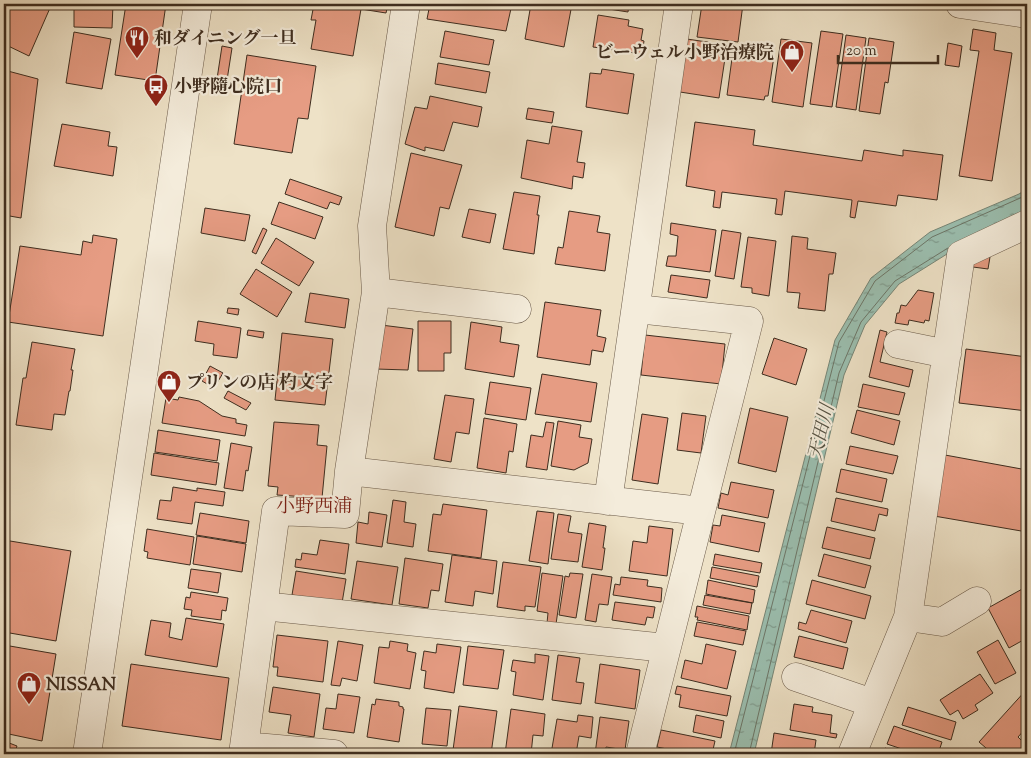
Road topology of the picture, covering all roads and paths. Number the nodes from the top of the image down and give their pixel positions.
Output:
1 (198, 4) edge
2 (406, 4) edge
3 (680, 4) edge
4 (960, 4) edge
5 (1027, 14) edge
6 (1027, 224) edge
7 (376, 292) junction
8 (517, 309) dead end
9 (637, 309) junction
10 (898, 344) dead end
11 (947, 354) junction
12 (348, 471) junction
13 (608, 501) junction
14 (701, 511) junction
15 (977, 601) dead end
16 (263, 606) junction
17 (908, 617) junction
18 (666, 648) junction
19 (796, 677) dead end
20 (872, 703) junction
21 (244, 750) edge
22 (87, 754) edge
23 (334, 754) edge
24 (640, 754) edge
25 (852, 754) edge

1 - 22 street
2 - 7 street
3 - 9 street
4 - 5 street
6 - 11 street
7 - 8 street
7 - 12 street
9 - 13 street
9 - 14 street
10 - 11 street
11 - 17 street
12 - 13 street
12 - 16 street
13 - 14 street
14 - 18 street
15 - 17 street
16 - 18 street
16 - 21 street
17 - 20 street
18 - 24 street
19 - 20 street
20 - 25 street
21 - 23 street

